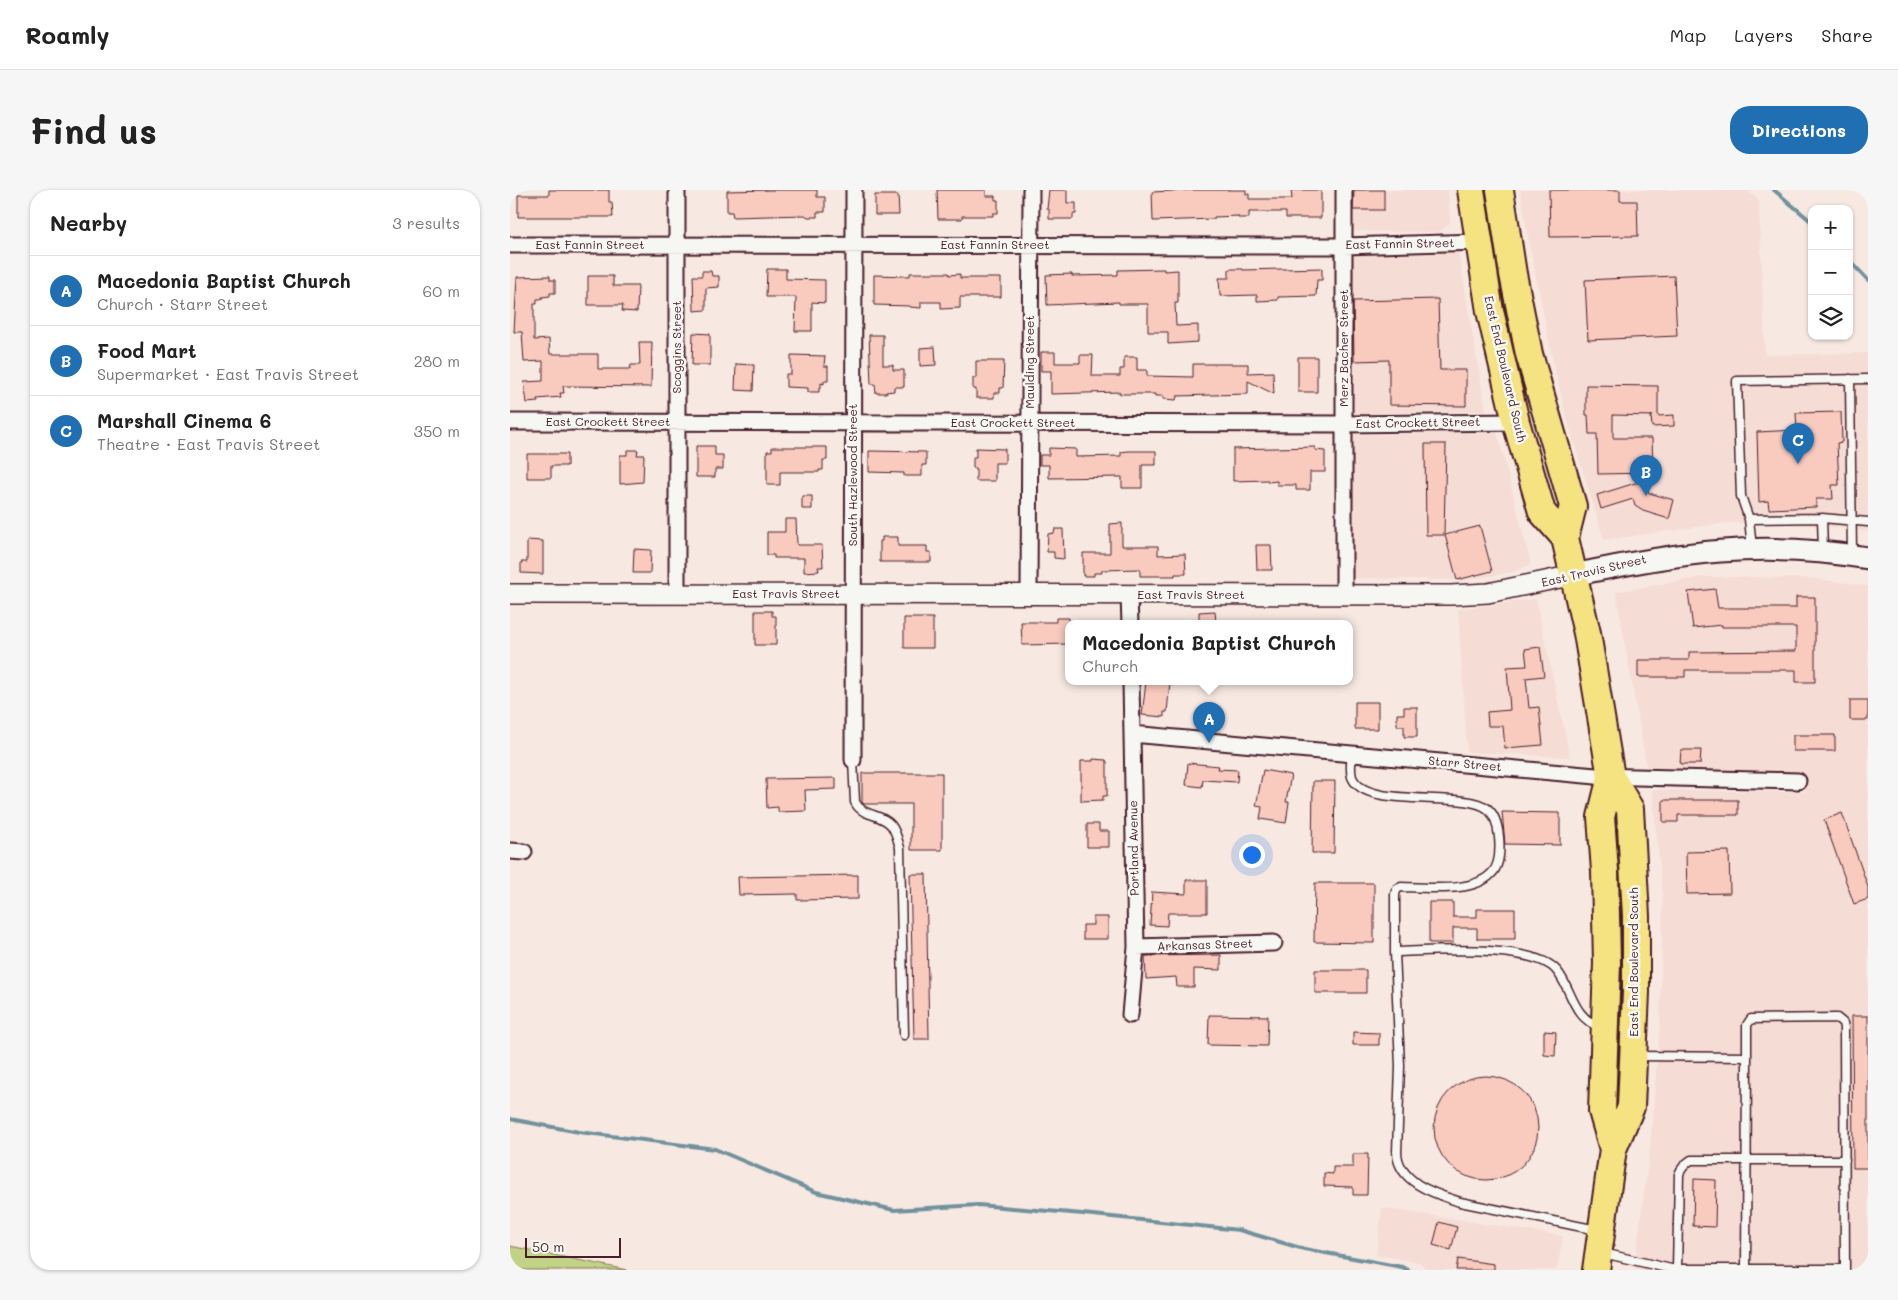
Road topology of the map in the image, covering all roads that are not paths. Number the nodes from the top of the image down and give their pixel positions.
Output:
1 (678, 190) edge
2 (854, 190) edge
3 (1031, 190) edge
4 (1344, 190) edge
5 (1471, 190) edge
6 (1500, 190) edge
7 (1479, 242) junction
8 (510, 245) edge
9 (678, 245) junction
10 (855, 245) junction
11 (1031, 245) junction
12 (1344, 246) junction
13 (1868, 378) edge
14 (1850, 379) junction
15 (510, 422) edge
16 (678, 422) junction
17 (854, 422) junction
18 (1516, 422) junction
19 (1030, 423) junction
20 (1344, 424) junction
21 (1822, 518) junction
22 (1749, 519) junction
23 (1851, 520) junction
24 (1868, 522) edge
25 (1565, 538) junction
26 (1752, 548) junction
27 (1824, 551) junction
28 (1860, 556) edge
29 (1574, 575) junction
30 (510, 594) edge
31 (678, 594) junction
32 (853, 594) junction
33 (1029, 594) junction
34 (1344, 595) junction
35 (1129, 596) junction
36 (1130, 620) edge
37 (1131, 685) edge
38 (1132, 734) junction
39 (1352, 754) junction
40 (853, 760) joint
41 (1611, 777) junction
42 (1798, 781) dead end
43 (1274, 943) dead end
44 (1136, 947) junction
45 (1395, 952) junction
46 (1130, 1015) dead end
47 (1606, 1030) junction
48 (904, 1035) dead end
49 (1634, 1056) junction
50 (1746, 1057) junction
51 (1613, 1149) junction
52 (1746, 1160) junction
53 (1845, 1160) junction
54 (1598, 1251) edge
55 (1657, 1268) edge
56 (1677, 1269) junction
57 (1746, 1269) junction
58 (1767, 1269) edge
59 (1846, 1269) edge

1 - 9 street, Scoggins Street
2 - 10 street, South Hazlewood Street
3 - 11 street, Maulding Street
4 - 12 street, Merz Bacher Street
5 - 7 highway, East End Boulevard South
6 - 25 highway, East End Boulevard South
7 - 12 street, East Fannin Street
7 - 18 highway, East End Boulevard South
8 - 9 street, East Fannin Street
9 - 10 street, East Fannin Street
9 - 16 street, Scoggins Street
10 - 11 street, East Fannin Street
10 - 17 street, South Hazlewood Street
11 - 12 street, East Fannin Street
11 - 19 street, Maulding Street
12 - 20 street, Merz Bacher Street
13 - 14 lane
14 - 22 lane
14 - 23 lane
15 - 16 street, East Crockett Street
16 - 17 street, East Crockett Street
16 - 31 street, Scoggins Street
17 - 19 street, East Crockett Street
17 - 32 street, South Hazlewood Street
18 - 20 street, East Crockett Street
18 - 25 highway, East End Boulevard South
19 - 20 street, East Crockett Street
19 - 33 street, Maulding Street
20 - 34 street, Merz Bacher Street
21 - 22 lane
21 - 23 lane
21 - 27 lane
22 - 26 lane
23 - 24 lane
23 - 28 lane
25 - 29 highway, East End Boulevard South
26 - 27 main road, East Travis Street
26 - 29 main road, East Travis Street
27 - 28 main road, East Travis Street
29 - 34 street, East Travis Street
29 - 41 highway, East End Boulevard South
30 - 31 street, East Travis Street
31 - 32 street, East Travis Street
32 - 33 street, East Travis Street
32 - 40 street, South Hazlewood Street
33 - 35 street, East Travis Street
34 - 35 street, East Travis Street
35 - 36 street
37 - 38 street, Portland Avenue
38 - 39 street, Starr Street
38 - 44 street, Portland Avenue
39 - 41 street, Starr Street
39 - 45 lane
40 - 48 lane
41 - 42 street, Starr Street
41 - 47 highway, East End Boulevard South
41 - 49 highway, East End Boulevard South
43 - 44 street, Arkansas Street
44 - 46 street, Portland Avenue
45 - 47 lane
45 - 54 lane
47 - 51 highway, East End Boulevard South
49 - 50 lane
49 - 51 highway, East End Boulevard South
50 - 52 lane
50 - 53 lane
51 - 54 highway, East End Boulevard South
52 - 53 lane
52 - 56 lane
52 - 57 lane
53 - 59 lane
54 - 55 lane
55 - 56 lane
56 - 57 lane
57 - 58 lane
58 - 59 lane

